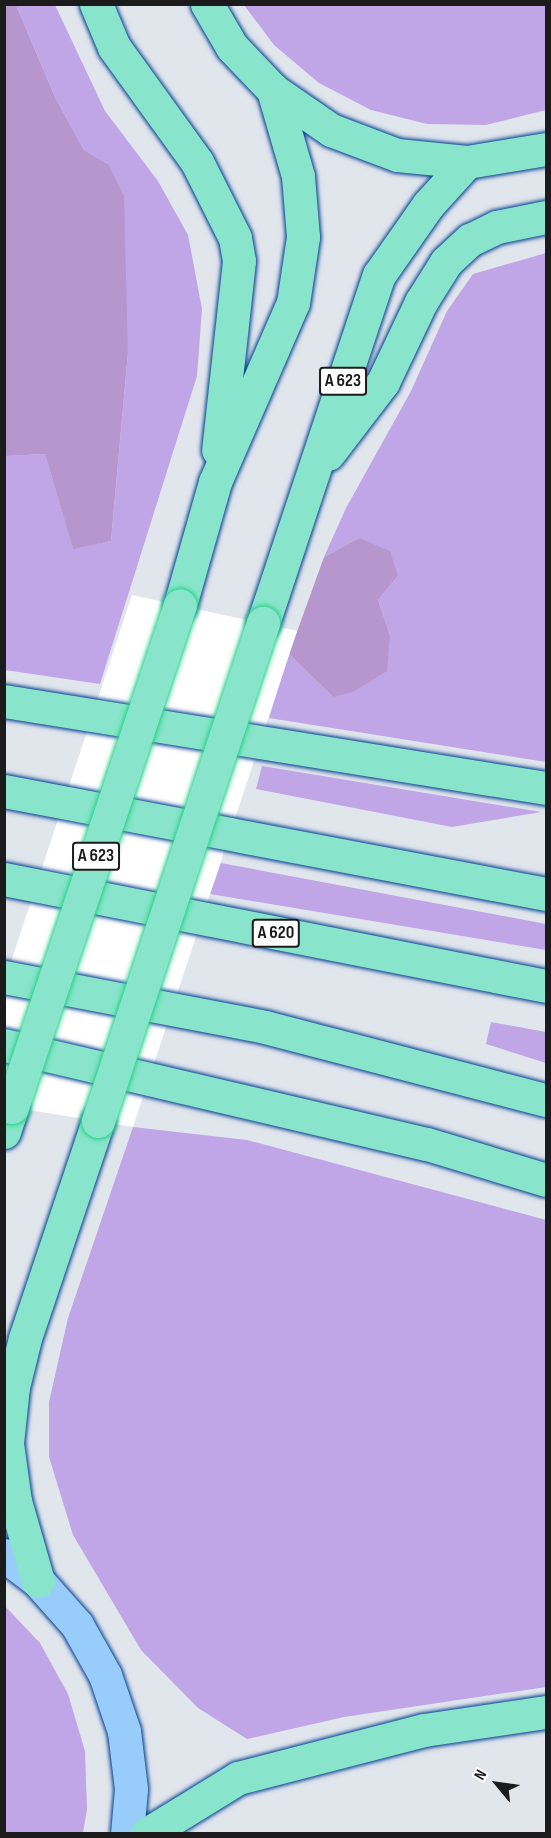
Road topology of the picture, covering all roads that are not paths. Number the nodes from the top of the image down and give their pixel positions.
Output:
1 (96, 4) edge
2 (207, 4) edge
3 (273, 90) junction
4 (546, 148) edge
5 (467, 162) junction
6 (546, 217) edge
7 (314, 472) junction
8 (215, 482) junction
9 (4, 700) edge
10 (546, 788) edge
11 (4, 790) edge
12 (4, 879) edge
13 (546, 894) edge
14 (4, 977) edge
15 (546, 986) edge
16 (4, 1046) edge
17 (546, 1100) edge
18 (8, 1119) edge
19 (546, 1180) edge
20 (4, 1555) edge
21 (38, 1581) junction
22 (546, 1712) edge
23 (127, 1833) edge
24 (147, 1833) edge

1 - 8 highway
2 - 3 highway
3 - 5 highway
3 - 8 highway, A 623
4 - 5 highway
5 - 7 highway, A 623
6 - 7 highway
7 - 21 highway, A 623, bridge
8 - 18 highway, A 623, bridge
9 - 10 highway
11 - 13 highway
12 - 15 highway, A 620
14 - 17 highway
16 - 19 highway
20 - 21 main road
21 - 23 main road
22 - 24 highway

